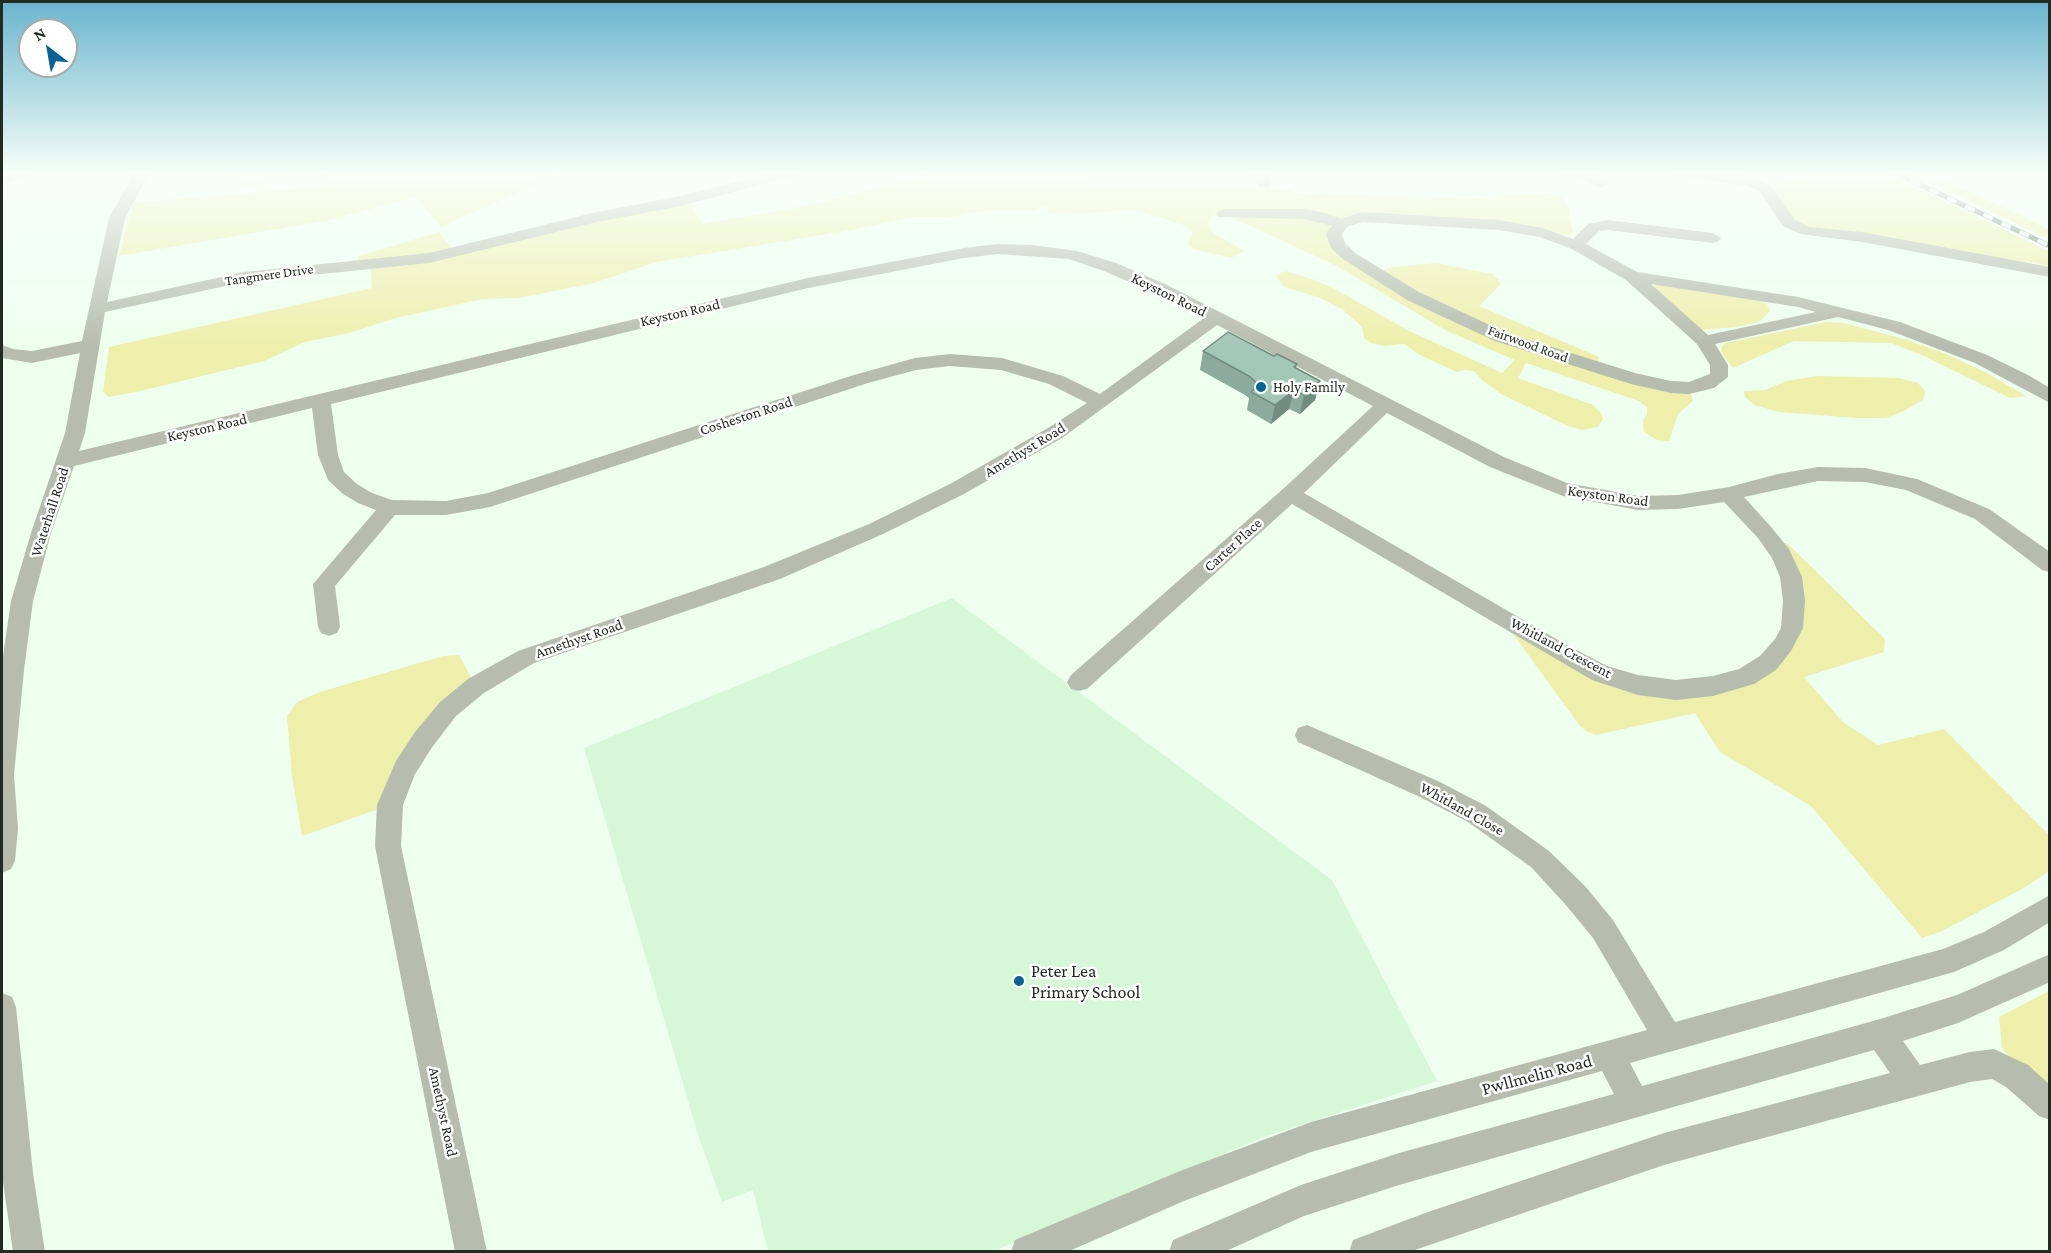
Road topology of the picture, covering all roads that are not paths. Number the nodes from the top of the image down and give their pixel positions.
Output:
1 (114, 230) edge
2 (542, 230) edge
3 (1336, 230) edge
4 (1529, 230) edge
5 (1591, 230) edge
6 (1652, 230) edge
7 (1805, 230) edge
8 (1713, 238) dead end
9 (1576, 245) junction
10 (2049, 272) edge
11 (1632, 276) junction
12 (97, 309) junction
13 (1838, 312) junction
14 (1215, 318) junction
15 (1704, 341) junction
16 (91, 345) junction
17 (2, 350) edge
18 (2049, 397) edge
19 (321, 400) junction
20 (1101, 402) junction
21 (1385, 405) junction
22 (67, 461) junction
23 (1290, 494) junction
24 (1729, 494) junction
25 (390, 507) junction
26 (2049, 564) edge
27 (329, 627) dead end
28 (1079, 682) dead end
29 (1307, 735) dead end
30 (2, 861) edge
31 (2049, 907) edge
32 (2049, 967) edge
33 (2, 1007) edge
34 (1880, 1034) junction
35 (1669, 1040) junction
36 (1609, 1055) junction
37 (1914, 1082) junction
38 (1634, 1101) junction
39 (2049, 1105) edge
40 (29, 1251) edge
41 (471, 1251) edge
42 (1027, 1251) edge
43 (1185, 1251) edge
44 (1365, 1251) edge

1 - 12 street, Waterhall Road
2 - 12 street, Tangmere Drive
3 - 15 street, Fairwood Road
4 - 9 street, Fairwood Road
5 - 9 street
6 - 8 street
7 - 10 street
9 - 11 street, Fairwood Road
11 - 13 street, Fairwood Road
11 - 15 street, Fairwood Road
12 - 16 street, Waterhall Road
13 - 15 street, Fairwood Road
13 - 18 street, Fairwood Road
14 - 19 street, Keyston Road
14 - 20 street, Amethyst Road
14 - 21 street, Keyston Road
16 - 17 street
16 - 22 street, Waterhall Road
19 - 22 street, Keyston Road
19 - 25 street, Cosheston Road
20 - 25 street, Cosheston Road
20 - 41 street, Amethyst Road
21 - 23 street, Carter Place
21 - 24 street, Keyston Road
22 - 30 street, Waterhall Road
23 - 24 street, Whitland Crescent
23 - 28 street, Carter Place
24 - 26 street, Keyston Road
25 - 27 street
29 - 35 street, Whitland Close
31 - 35 street, Pwllmelin Road
32 - 34 street
33 - 40 street
34 - 37 street
34 - 38 street
35 - 36 street, Pwllmelin Road
36 - 38 street
36 - 42 street, Pwllmelin Road
37 - 39 street
37 - 44 street
38 - 43 street

